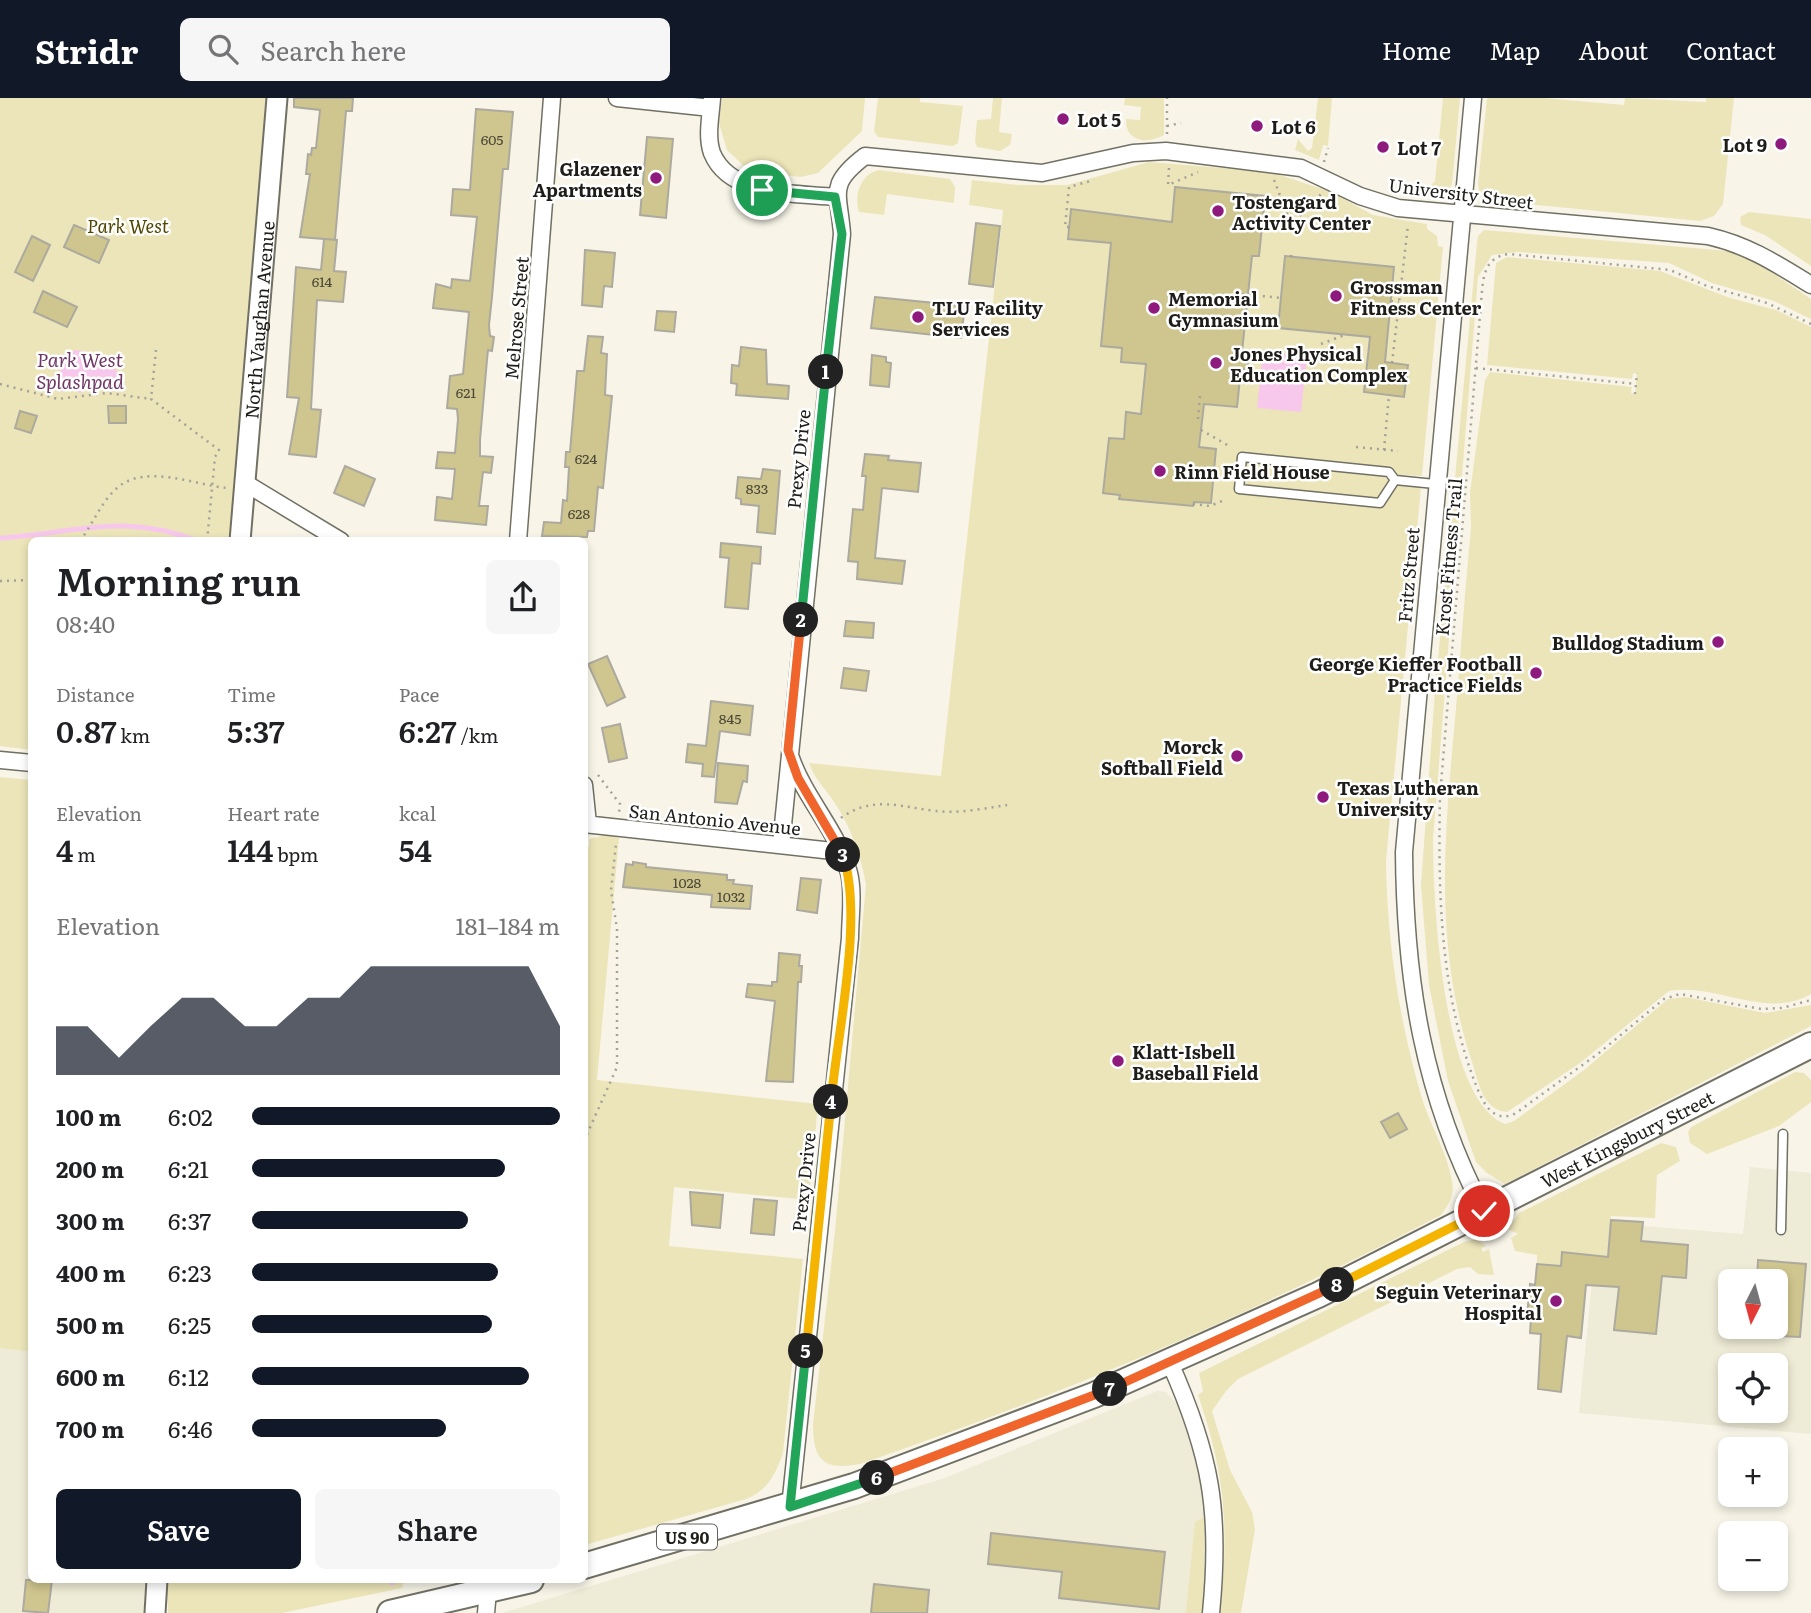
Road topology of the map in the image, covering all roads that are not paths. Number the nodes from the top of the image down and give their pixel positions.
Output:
1 (277, 98) edge
2 (552, 98) edge
3 (617, 98) edge
4 (1473, 98) edge
5 (712, 103) edge
6 (835, 197) junction
7 (1462, 214) junction
8 (1811, 285) edge
9 (1395, 480) junction
10 (1435, 484) junction
11 (244, 493) junction
12 (240, 537) edge
13 (333, 537) edge
14 (517, 537) edge
15 (788, 750) junction
16 (0, 760) edge
17 (28, 763) edge
18 (588, 824) edge
19 (781, 845) junction
20 (842, 852) junction
21 (1811, 1045) edge
22 (1783, 1134) dead end
23 (1484, 1211) junction
24 (1782, 1230) dead end
25 (1170, 1363) junction
26 (790, 1507) junction
27 (588, 1565) edge
28 (157, 1583) edge
29 (525, 1583) edge
30 (487, 1602) edge
31 (155, 1613) edge
32 (390, 1613) edge
33 (1211, 1613) edge

1 - 11 street, North Vaughan Avenue
2 - 14 street, Melrose Street
3 - 5 street
4 - 7 street, Fritz Street
5 - 6 street
6 - 7 street, University Street
6 - 15 street, Prexy Drive
7 - 8 street, University Street
7 - 10 street, Fritz Street
9 - 9 lane
9 - 10 lane
10 - 23 street, Fritz Street
11 - 12 street, North Vaughan Avenue
11 - 13 street
15 - 19 street, Prexy Drive
15 - 20 street, Prexy Drive
16 - 17 street
18 - 19 street, San Antonio Avenue
19 - 20 street, San Antonio Avenue
20 - 26 street, Prexy Drive
21 - 23 main road, West Kingsbury Street / US 90
22 - 24 lane
23 - 25 main road, West Kingsbury Street / US 90
25 - 26 main road, West Kingsbury Street / US 90
25 - 33 street
26 - 27 main road, West Kingsbury Street / US 90
28 - 31 street
29 - 30 main road
30 - 32 main road

